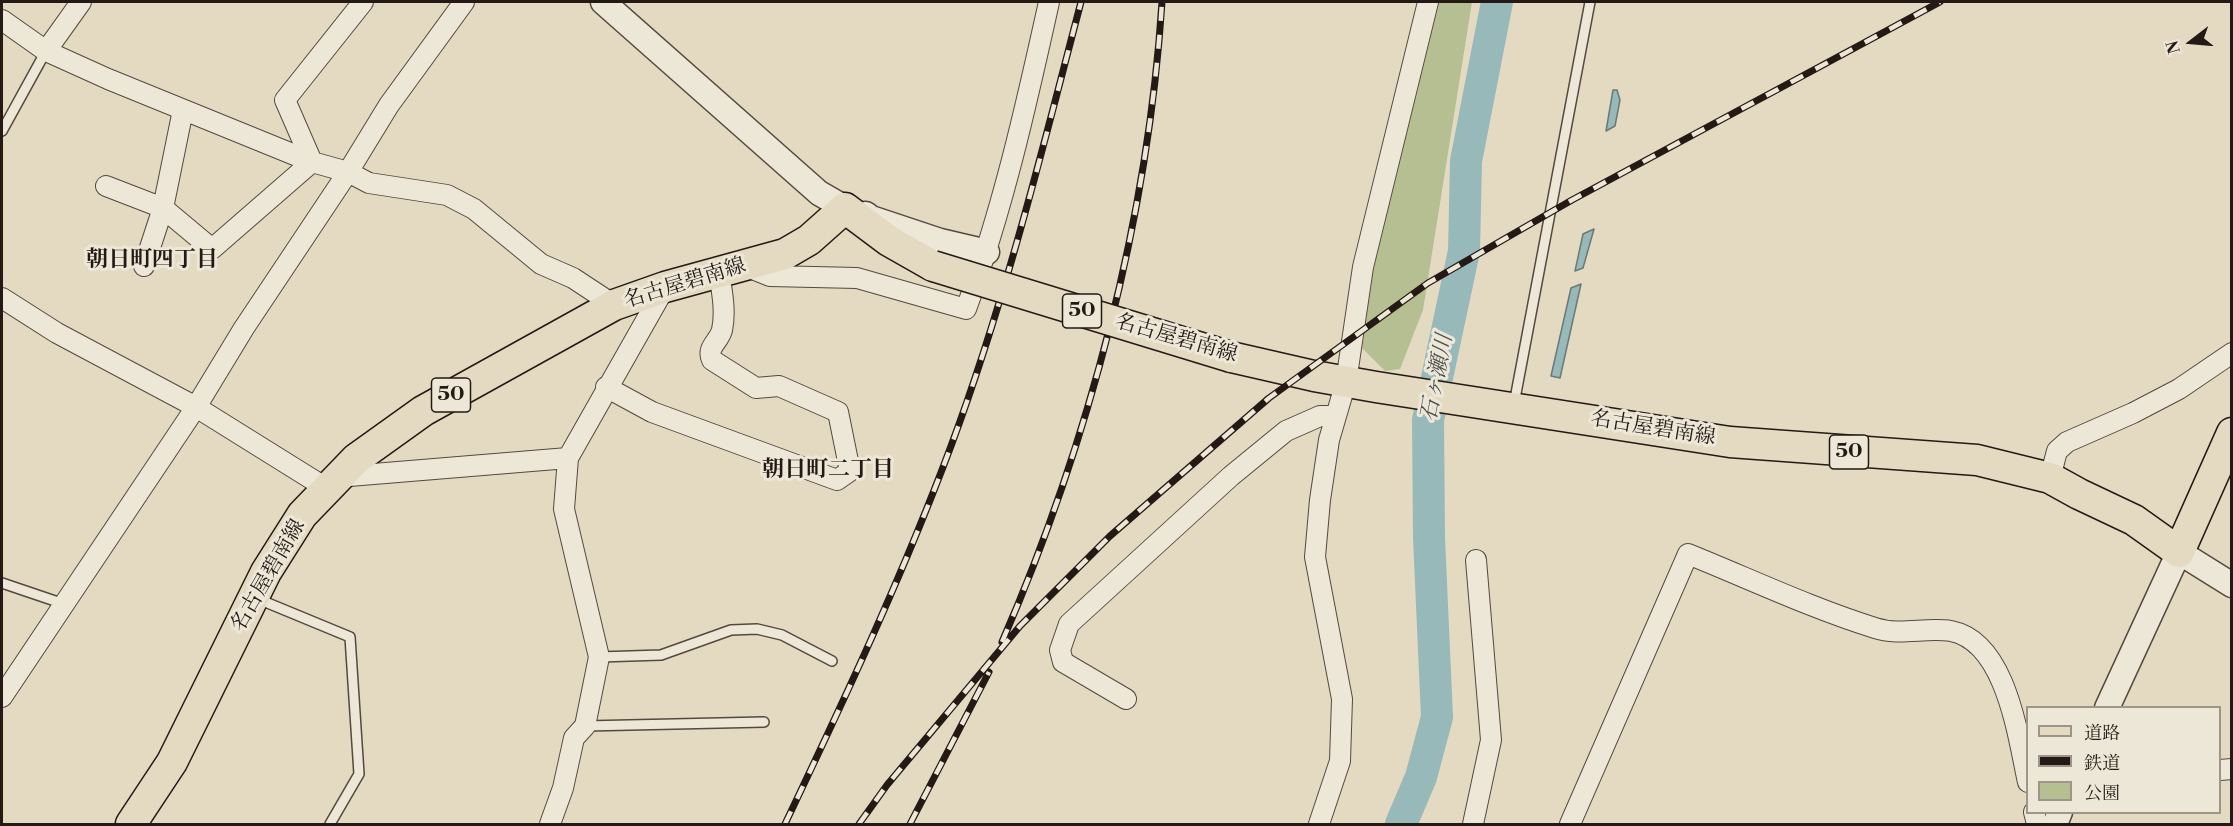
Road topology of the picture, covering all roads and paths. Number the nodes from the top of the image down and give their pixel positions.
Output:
1 (81, 2) edge
2 (363, 2) edge
3 (464, 2) edge
4 (603, 2) edge
5 (1049, 2) edge
6 (1428, 2) edge
7 (1590, 2) edge
8 (2, 20) edge
9 (46, 51) junction
10 (183, 110) junction
11 (2, 131) edge
12 (747, 131) junction
13 (312, 162) junction
14 (348, 172) junction
15 (106, 186) dead end
16 (163, 208) junction
17 (844, 208) junction
18 (987, 252) junction
19 (144, 266) dead end
20 (732, 269) junction
21 (665, 287) junction
22 (2, 298) edge
23 (614, 305) junction
24 (2232, 352) edge
25 (1346, 382) junction
26 (606, 387) junction
27 (196, 407) junction
28 (1506, 408) junction
29 (1336, 416) junction
30 (2232, 433) edge
31 (568, 458) junction
32 (2050, 477) junction
33 (331, 483) junction
34 (2179, 552) junction
35 (1476, 560) dead end
36 (2, 583) edge
37 (2232, 585) edge
38 (254, 597) junction
39 (64, 604) junction
40 (599, 657) junction
41 (832, 662) dead end
42 (2, 697) edge
43 (1126, 699) dead end
44 (2108, 706) edge
45 (764, 722) dead end
46 (585, 726) junction
47 (2026, 773) edge
48 (136, 823) edge
49 (330, 825) edge
50 (550, 825) edge
51 (1319, 825) edge
52 (1473, 825) edge
53 (1570, 825) edge

1 - 9 street
2 - 13 street
3 - 14 street
4 - 12 street
5 - 18 street
6 - 25 street
7 - 28 lane
8 - 9 street
9 - 10 street
9 - 11 lane
10 - 13 street
10 - 16 street
12 - 17 street
12 - 18 street
13 - 14 street
13 - 16 street
14 - 23 street
14 - 27 street
15 - 16 street
16 - 19 street
17 - 20 main road, 名古屋碧南線 / 50
17 - 25 main road, 名古屋碧南線 / 50, bridge
18 - 20 street
20 - 21 main road, 名古屋碧南線 / 50
20 - 26 street
21 - 23 main road, 名古屋碧南線 / 50
21 - 26 street
22 - 27 street
23 - 33 main road, 名古屋碧南線 / 50
24 - 32 street
25 - 28 main road, 名古屋碧南線 / 50
25 - 29 street
26 - 31 street
27 - 33 street
27 - 39 street
28 - 32 main road, 名古屋碧南線 / 50
29 - 43 street
29 - 51 street
30 - 34 main road
31 - 33 street
31 - 40 street
32 - 34 main road, 名古屋碧南線 / 50
33 - 38 main road, 名古屋碧南線 / 50
34 - 37 street
34 - 44 street
35 - 52 street
36 - 39 lane
38 - 48 main road, 名古屋碧南線 / 50
38 - 49 lane
39 - 42 street
40 - 41 lane
40 - 46 street
45 - 46 lane
46 - 50 street
47 - 53 street

